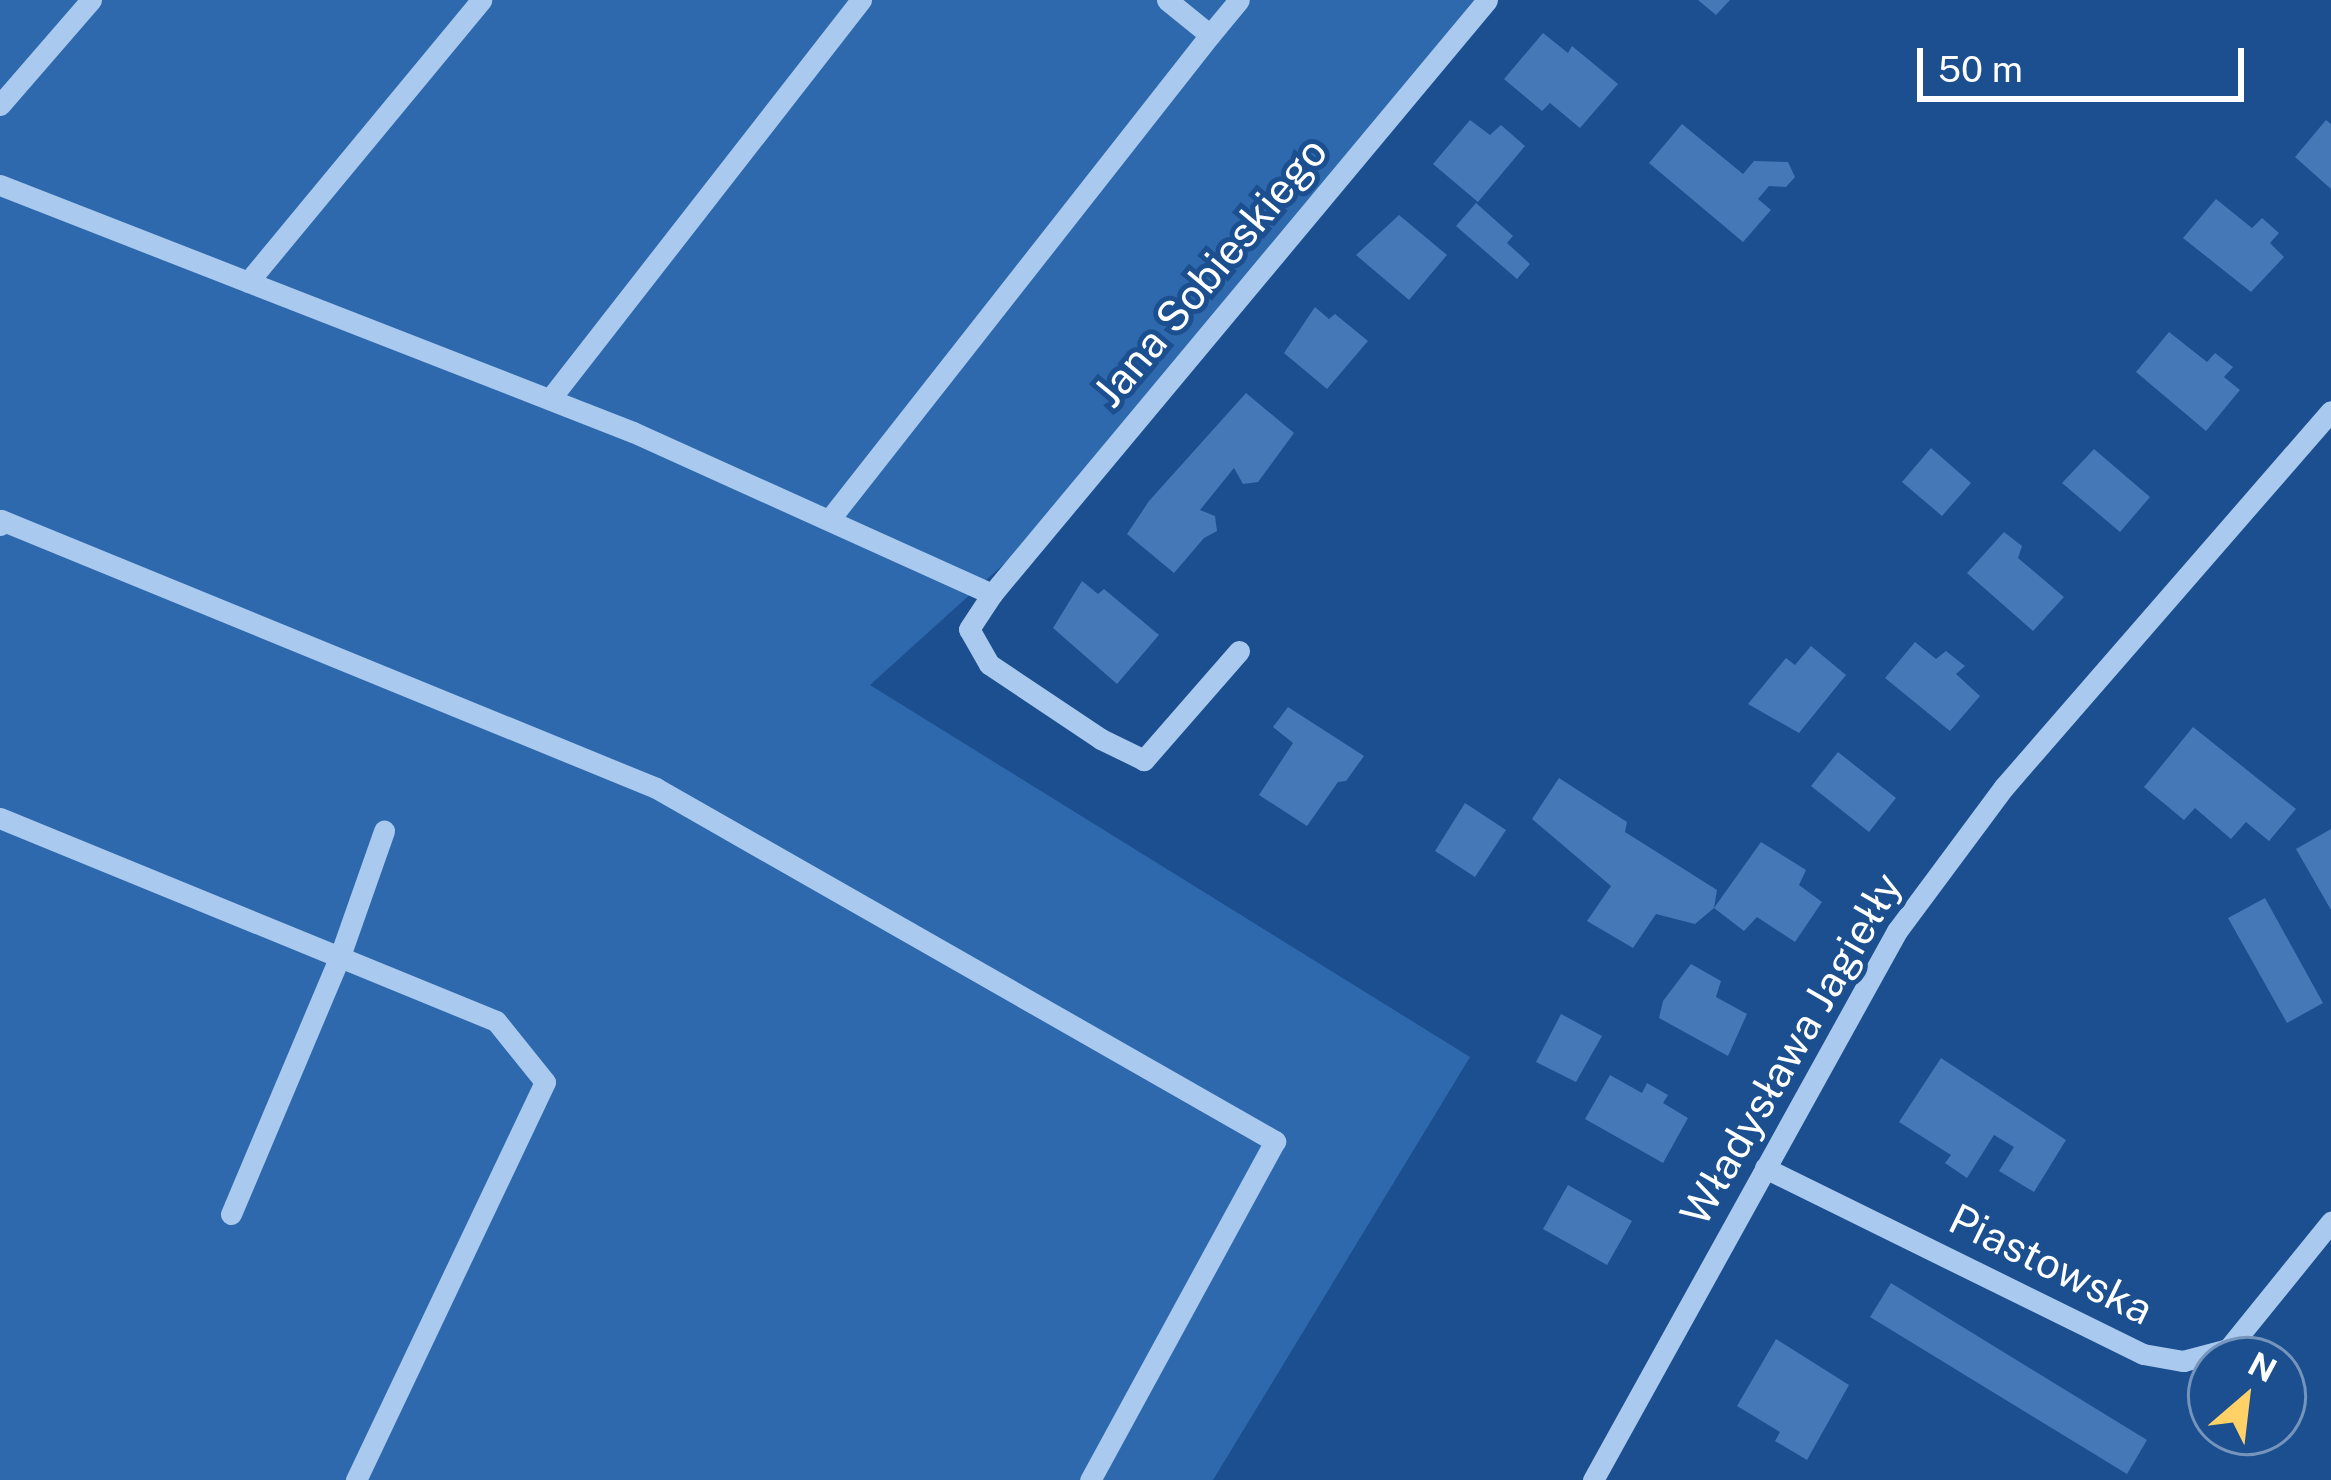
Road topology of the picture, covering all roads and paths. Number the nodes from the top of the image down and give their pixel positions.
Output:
1 (91, 0) edge
2 (482, 0) edge
3 (861, 0) edge
4 (1167, 0) edge
5 (1239, 0) edge
6 (1487, 0) edge
7 (1210, 35) junction
8 (0, 105) edge
9 (0, 185) edge
10 (248, 281) junction
11 (550, 399) junction
12 (2331, 411) edge
13 (829, 520) junction
14 (0, 525) edge
15 (992, 593) junction
16 (1239, 652) dead end
17 (0, 818) edge
18 (384, 831) dead end
19 (340, 956) junction
20 (1765, 1168) junction
21 (231, 1214) dead end
22 (2331, 1222) edge
23 (356, 1480) edge
24 (1090, 1480) edge
25 (1593, 1480) edge

1 - 8 street
2 - 10 street
3 - 11 street
4 - 7 street
5 - 7 street
6 - 15 street, Jana Sobieskiego
7 - 13 street
9 - 10 street
10 - 11 street
11 - 13 street
12 - 20 street, Władysława Jagiełły
13 - 15 street
14 - 24 street
15 - 16 street
17 - 19 street
18 - 19 street
19 - 21 street
19 - 23 street
20 - 22 street, Piastowska
20 - 25 street, Władysława Jagiełły

